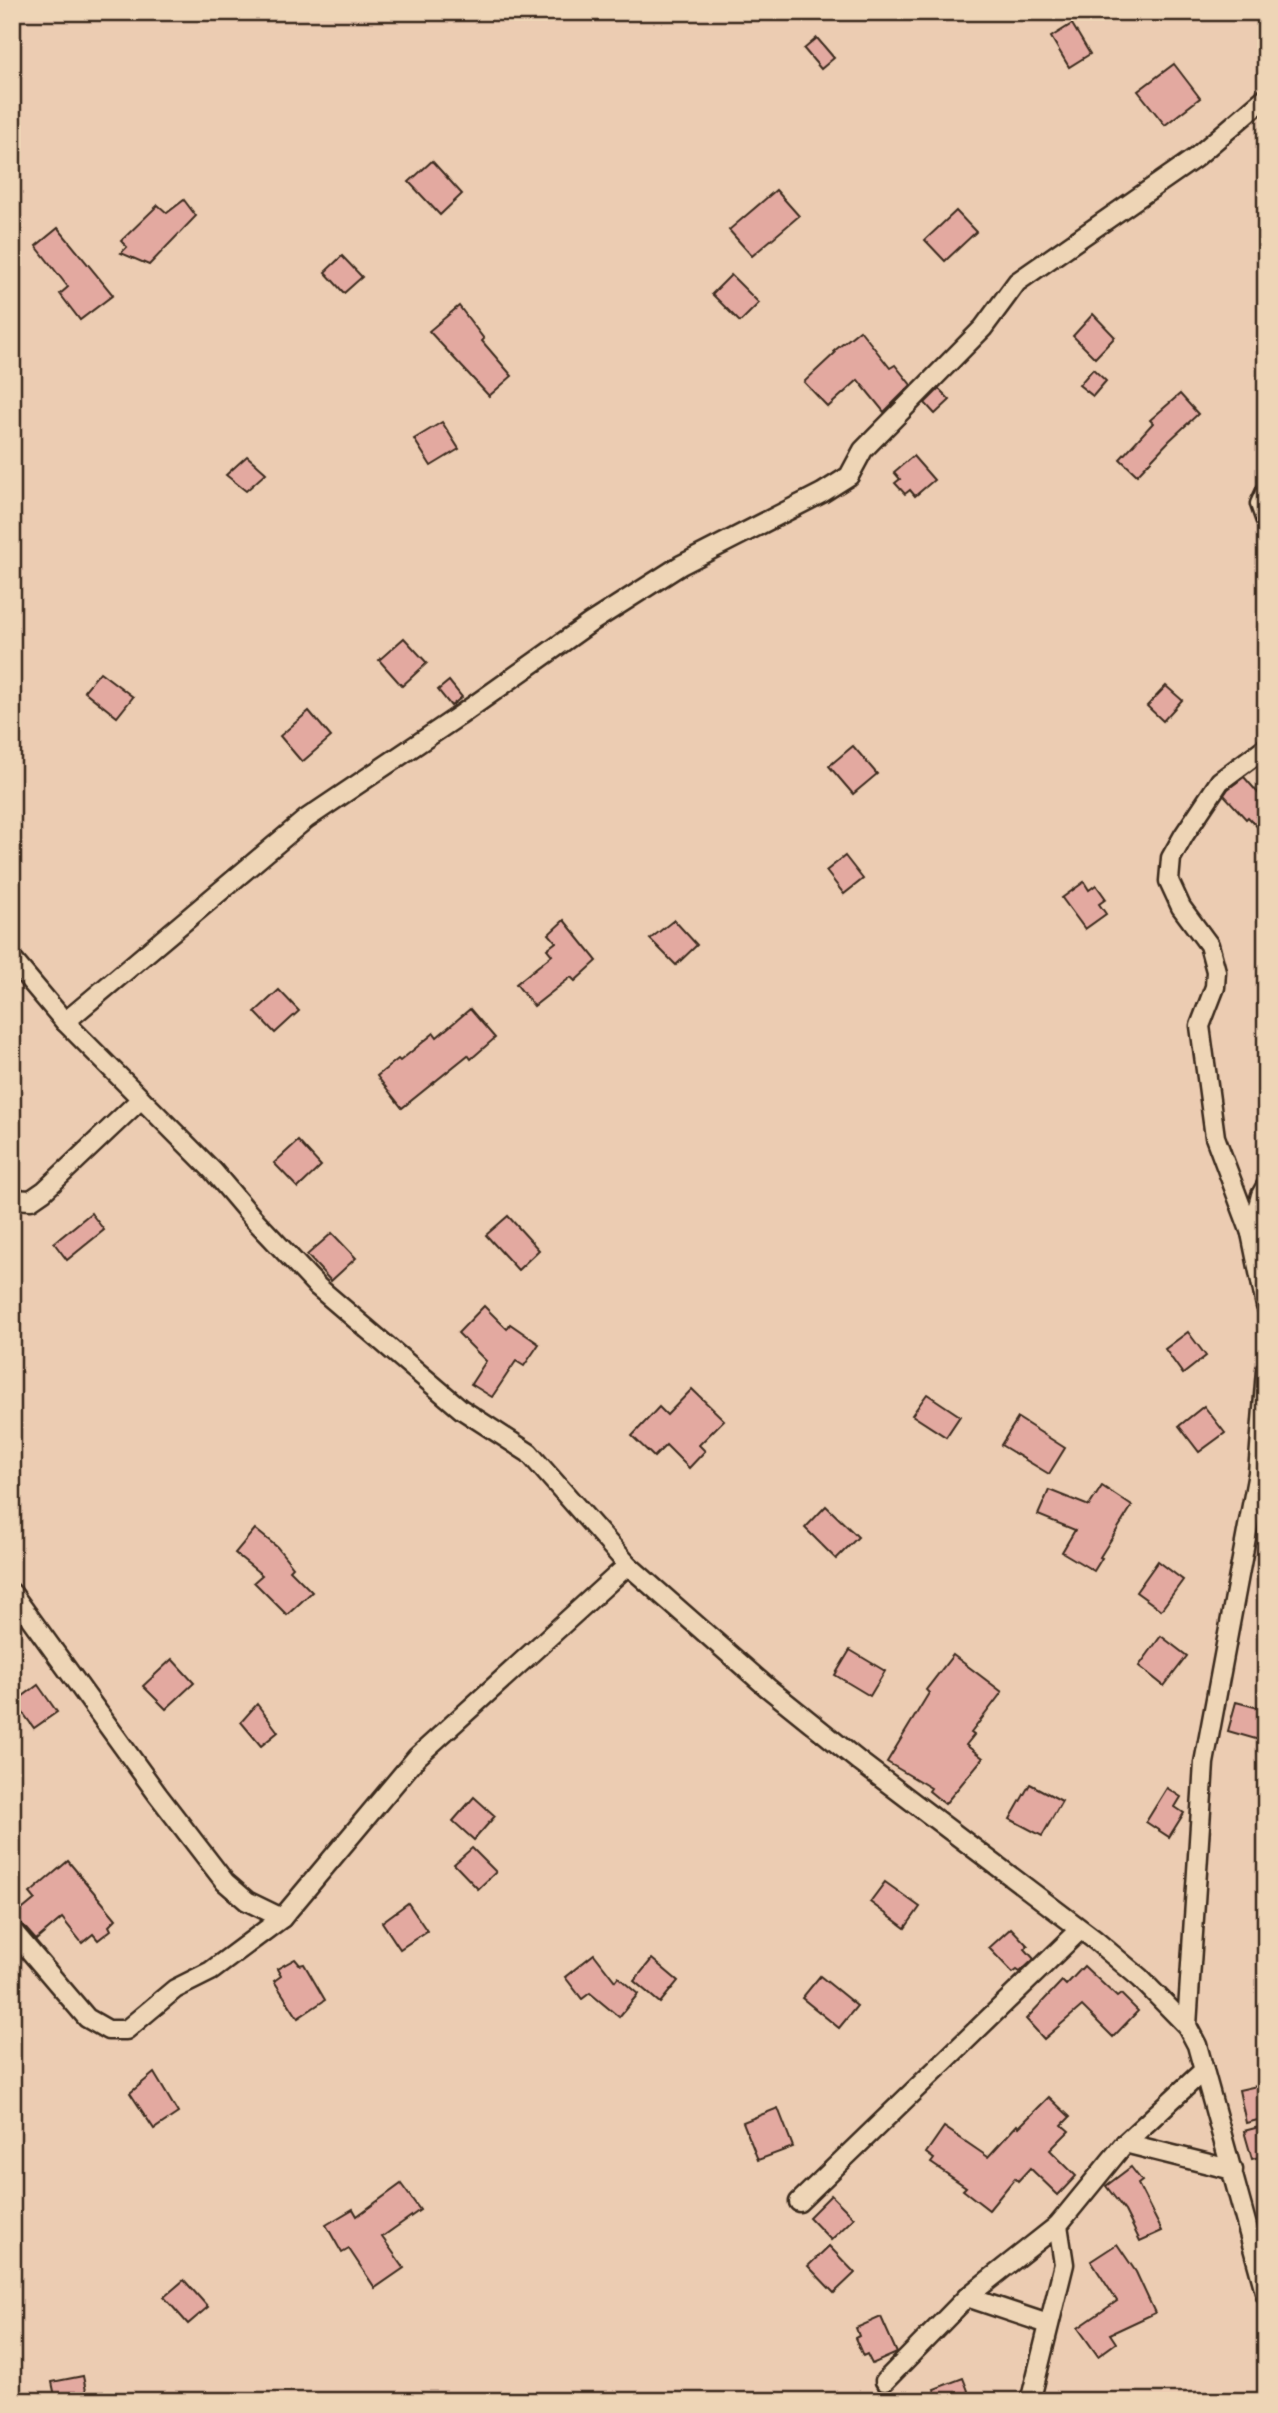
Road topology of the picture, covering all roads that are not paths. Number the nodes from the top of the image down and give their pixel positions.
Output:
1 (1266, 97) edge
2 (1266, 491) edge
3 (1266, 521) edge
4 (1266, 747) edge
5 (12, 960) edge
6 (65, 1022) junction
7 (141, 1099) junction
8 (1266, 1186) edge
9 (12, 1199) edge
10 (1251, 1233) junction
11 (1266, 1306) edge
12 (1266, 1370) edge
13 (628, 1565) junction
14 (12, 1593) edge
15 (282, 1918) junction
16 (12, 1930) edge
17 (1080, 1930) junction
18 (1187, 2026) junction
19 (1205, 2070) junction
20 (1125, 2143) junction
21 (1233, 2170) junction
22 (799, 2202) dead end
23 (1058, 2225) junction
24 (1266, 2294) edge
25 (967, 2297) junction
26 (1048, 2324) junction
27 (885, 2381) dead end
28 (1028, 2401) edge

1 - 6 street
2 - 3 street
4 - 10 street
5 - 6 street
6 - 7 street
7 - 9 street
7 - 13 street
8 - 10 street
10 - 11 street
12 - 18 street
13 - 15 street
13 - 17 street
14 - 15 street
15 - 16 street
17 - 18 street
17 - 22 street
18 - 19 street
19 - 20 street
19 - 21 street
20 - 21 street
20 - 23 street
21 - 24 street
23 - 25 street
23 - 26 street
25 - 26 street
25 - 27 street
26 - 28 street

